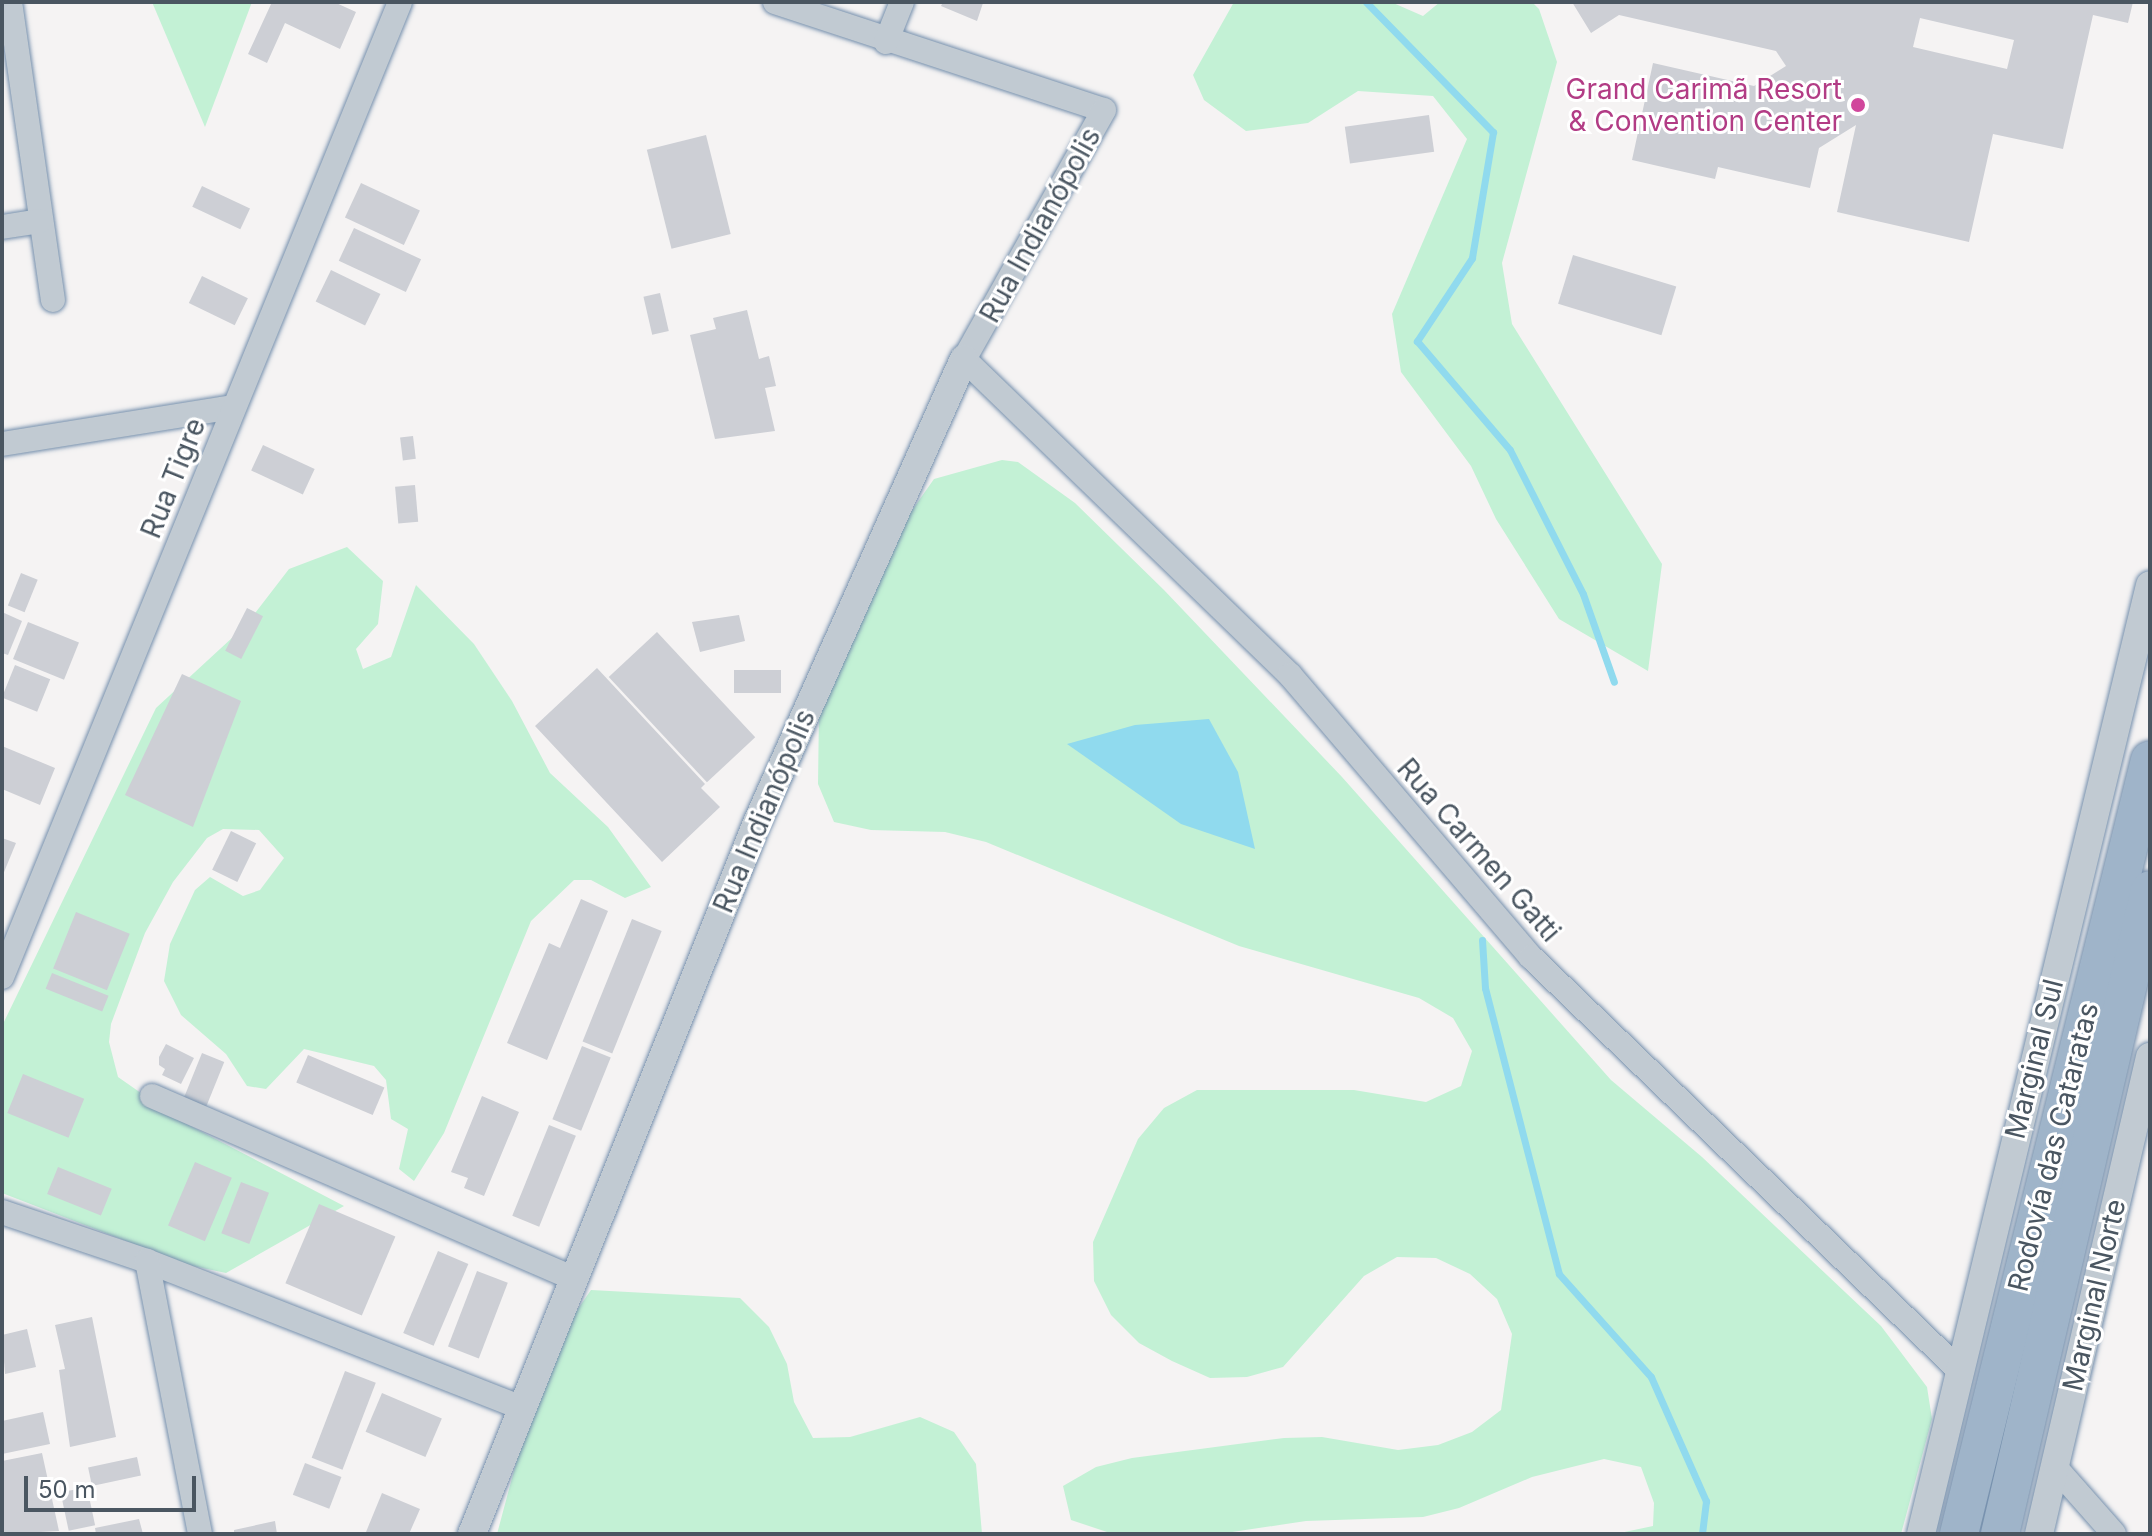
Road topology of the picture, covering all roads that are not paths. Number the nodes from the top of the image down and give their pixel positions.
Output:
1 (10, 2) edge
2 (400, 2) edge
3 (775, 2) edge
4 (902, 2) edge
5 (886, 42) junction
6 (40, 221) junction
7 (2, 227) edge
8 (53, 300) dead end
9 (964, 359) junction
10 (234, 407) junction
11 (2, 444) edge
12 (2150, 585) edge
13 (2150, 760) edge
14 (2150, 890) edge
15 (2, 977) edge
16 (2150, 1057) edge
17 (152, 1096) dead end
18 (2, 1212) edge
19 (147, 1261) junction
20 (574, 1279) junction
21 (1959, 1370) junction
22 (522, 1408) junction
23 (2055, 1467) junction
24 (200, 1534) edge
25 (472, 1534) edge
26 (1921, 1534) edge
27 (1959, 1534) edge
28 (2000, 1534) edge
29 (2039, 1534) edge
30 (2114, 1534) edge

1 - 6 street
2 - 10 street, Rua Tigre
3 - 5 street
4 - 5 street
5 - 9 street, Rua Indianópolis
6 - 7 street
6 - 8 street
9 - 20 street, Rua Indianópolis
9 - 21 street, Rua Carmen Gatti
10 - 11 street
10 - 15 street, Rua Tigre
12 - 21 street, Marginal Sul
13 - 27 highway, Rodovía das Cataratas
14 - 28 highway, Rodovía das Cataratas
16 - 23 street, Marginal Norte
17 - 20 street
18 - 19 street
19 - 22 street
19 - 24 street
20 - 22 street, Rua Indianópolis
21 - 26 street, Marginal Sul
22 - 25 street, Rua Indianópolis
23 - 29 street, Marginal Norte
23 - 30 street

